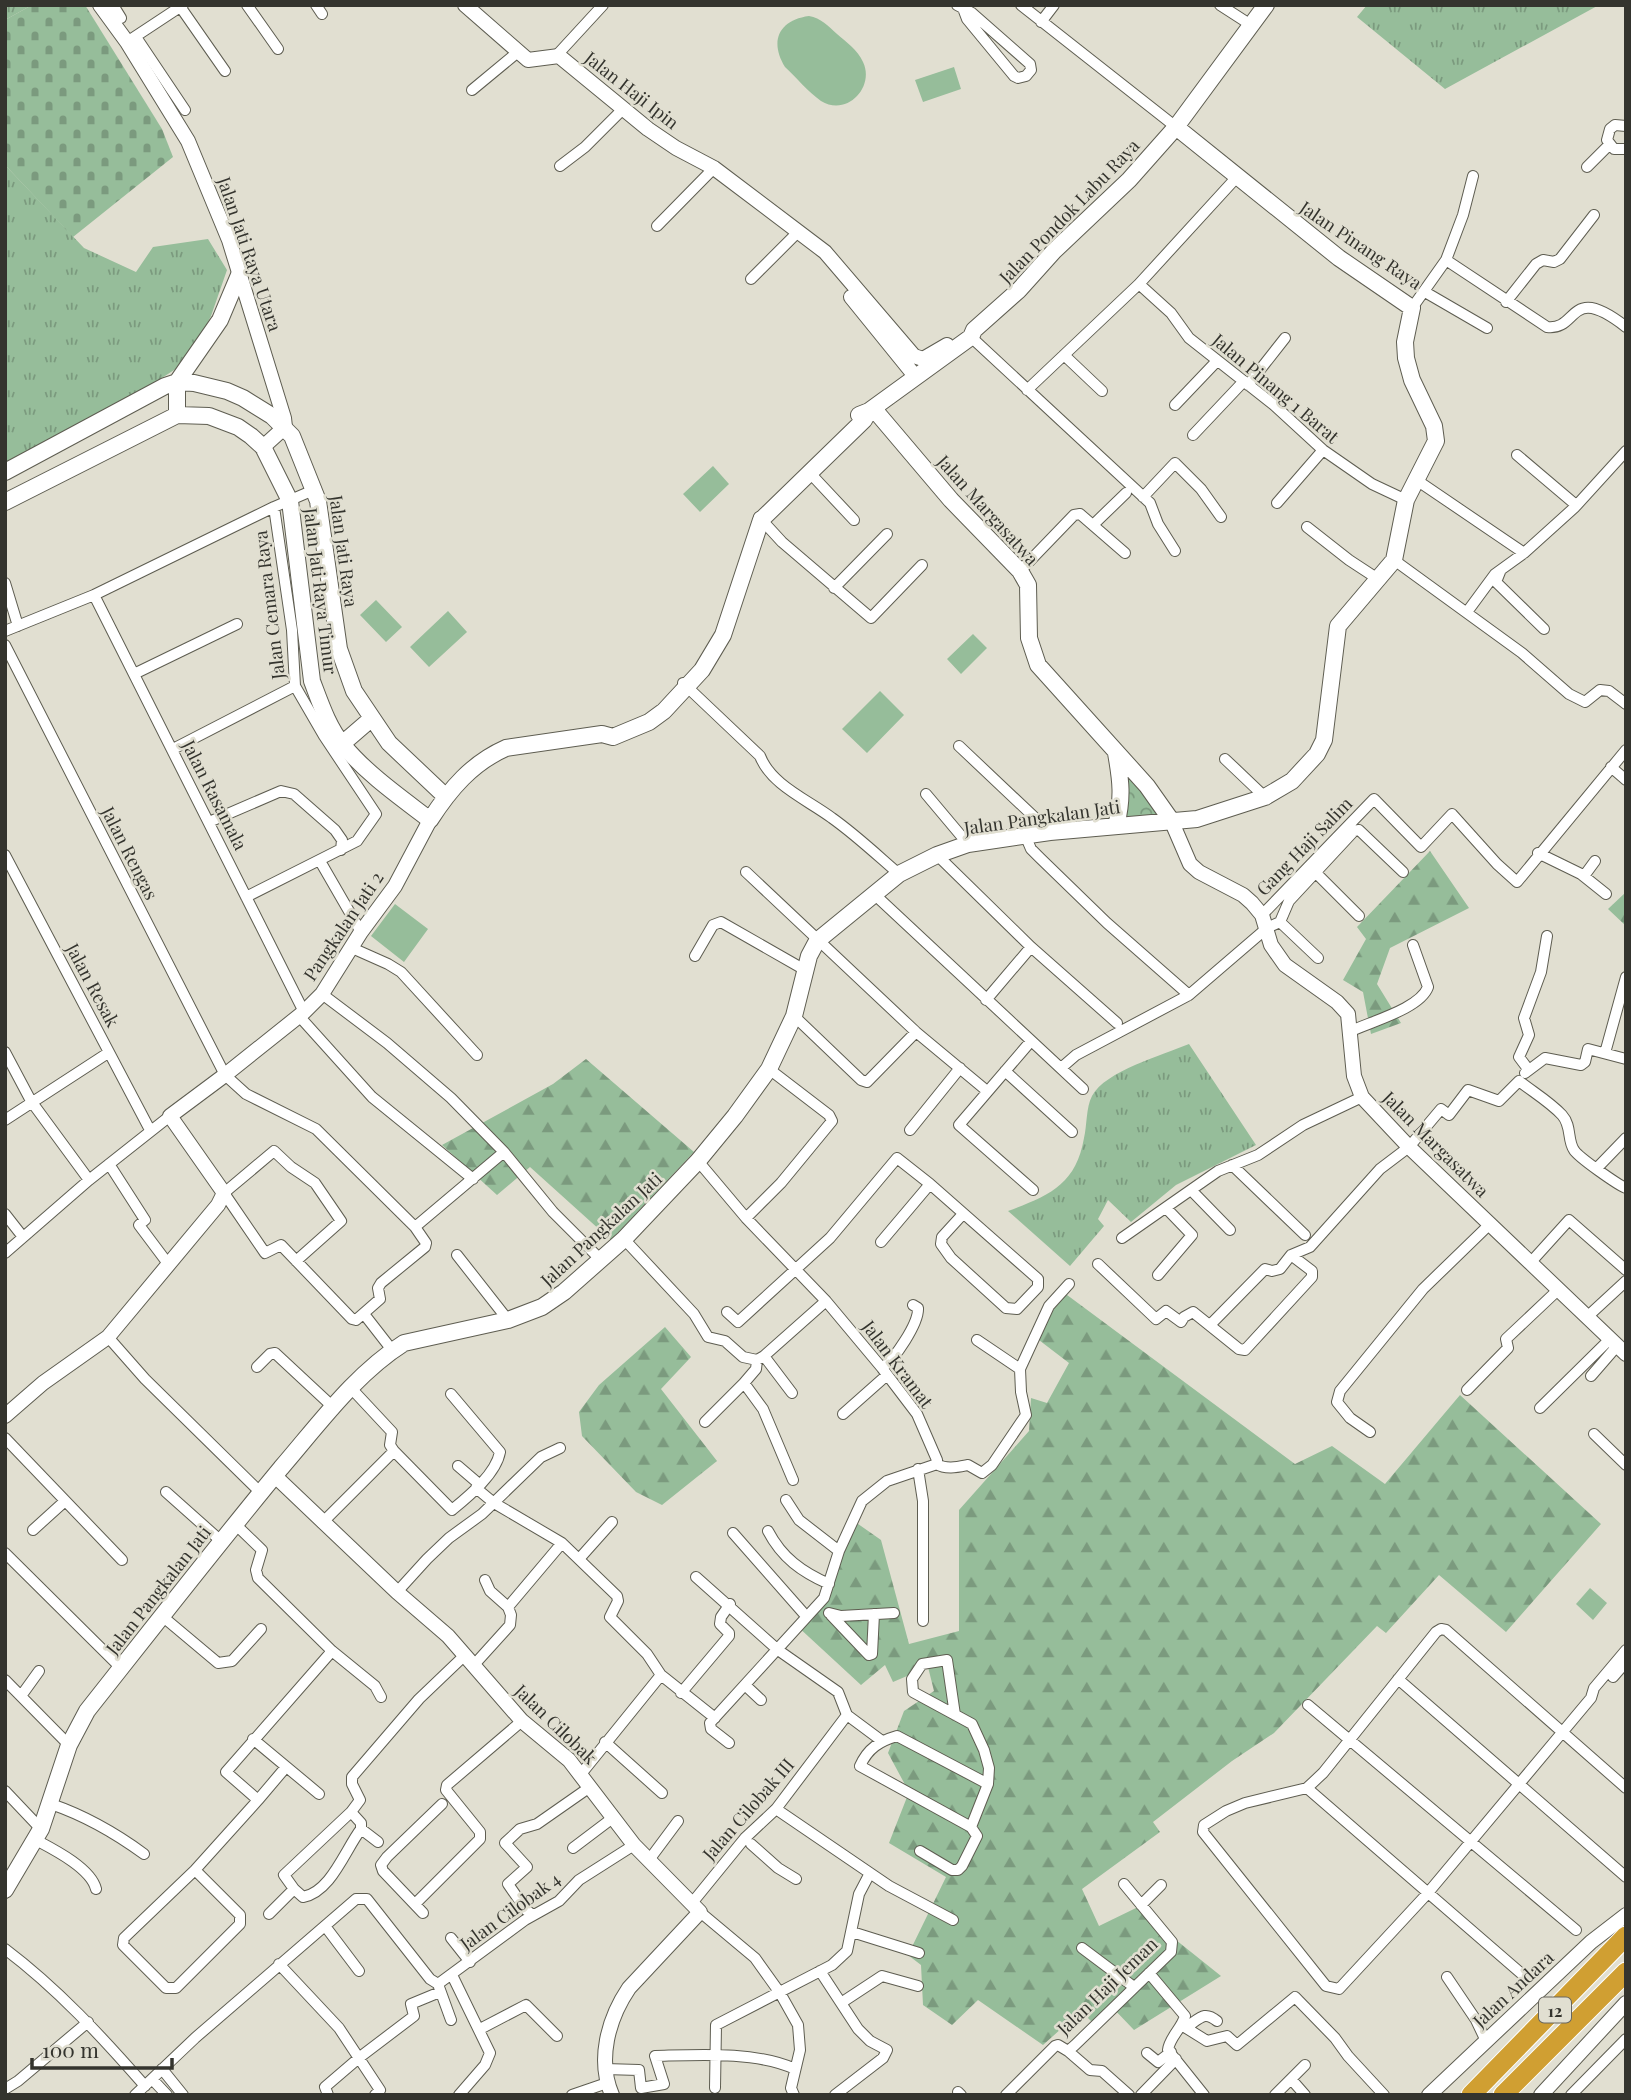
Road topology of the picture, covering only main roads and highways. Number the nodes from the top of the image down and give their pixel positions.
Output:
1 (1266, 5) edge
2 (1177, 134) junction
3 (239, 275) road end
4 (177, 382) junction
5 (177, 415) junction
6 (862, 418) junction
7 (5, 472) edge
8 (5, 502) edge
9 (1394, 560) joint
10 (372, 719) junction
11 (342, 744) junction
12 (1115, 750) junction
13 (445, 796) junction
14 (430, 820) joint
15 (1171, 820) junction
16 (1116, 826) junction
17 (5, 1891) edge
18 (1622, 1940) edge
19 (1626, 1972) edge
20 (1469, 2095) edge
21 (1503, 2095) edge

1 - 2 main road, Jalan Pondok Labu Raya
2 - 6 main road, Jalan Pondok Labu Raya
2 - 9 main road, Jalan Pinang Raya
3 - 4 main road
4 - 5 main road
4 - 7 main road
4 - 10 main road, Jalan Jati Raya
5 - 8 main road
5 - 11 main road, Jalan Jati Raya Timur
6 - 12 main road, Jalan Margasatwa
6 - 13 main road, Jalan Pondok Labu Raya
9 - 15 main road, Jalan Pangkalan Jati
10 - 11 main road
10 - 13 main road, Jalan Jati Raya
11 - 14 main road, Jalan Jati Raya Timur
12 - 15 main road, Jalan Margasatwa
12 - 16 main road
13 - 14 main road, Jalan Pondok Labu Raya
15 - 16 main road, Jalan Pangkalan Jati
16 - 17 main road, Jalan Pangkalan Jati
18 - 20 highway, 12
19 - 21 highway, 12

